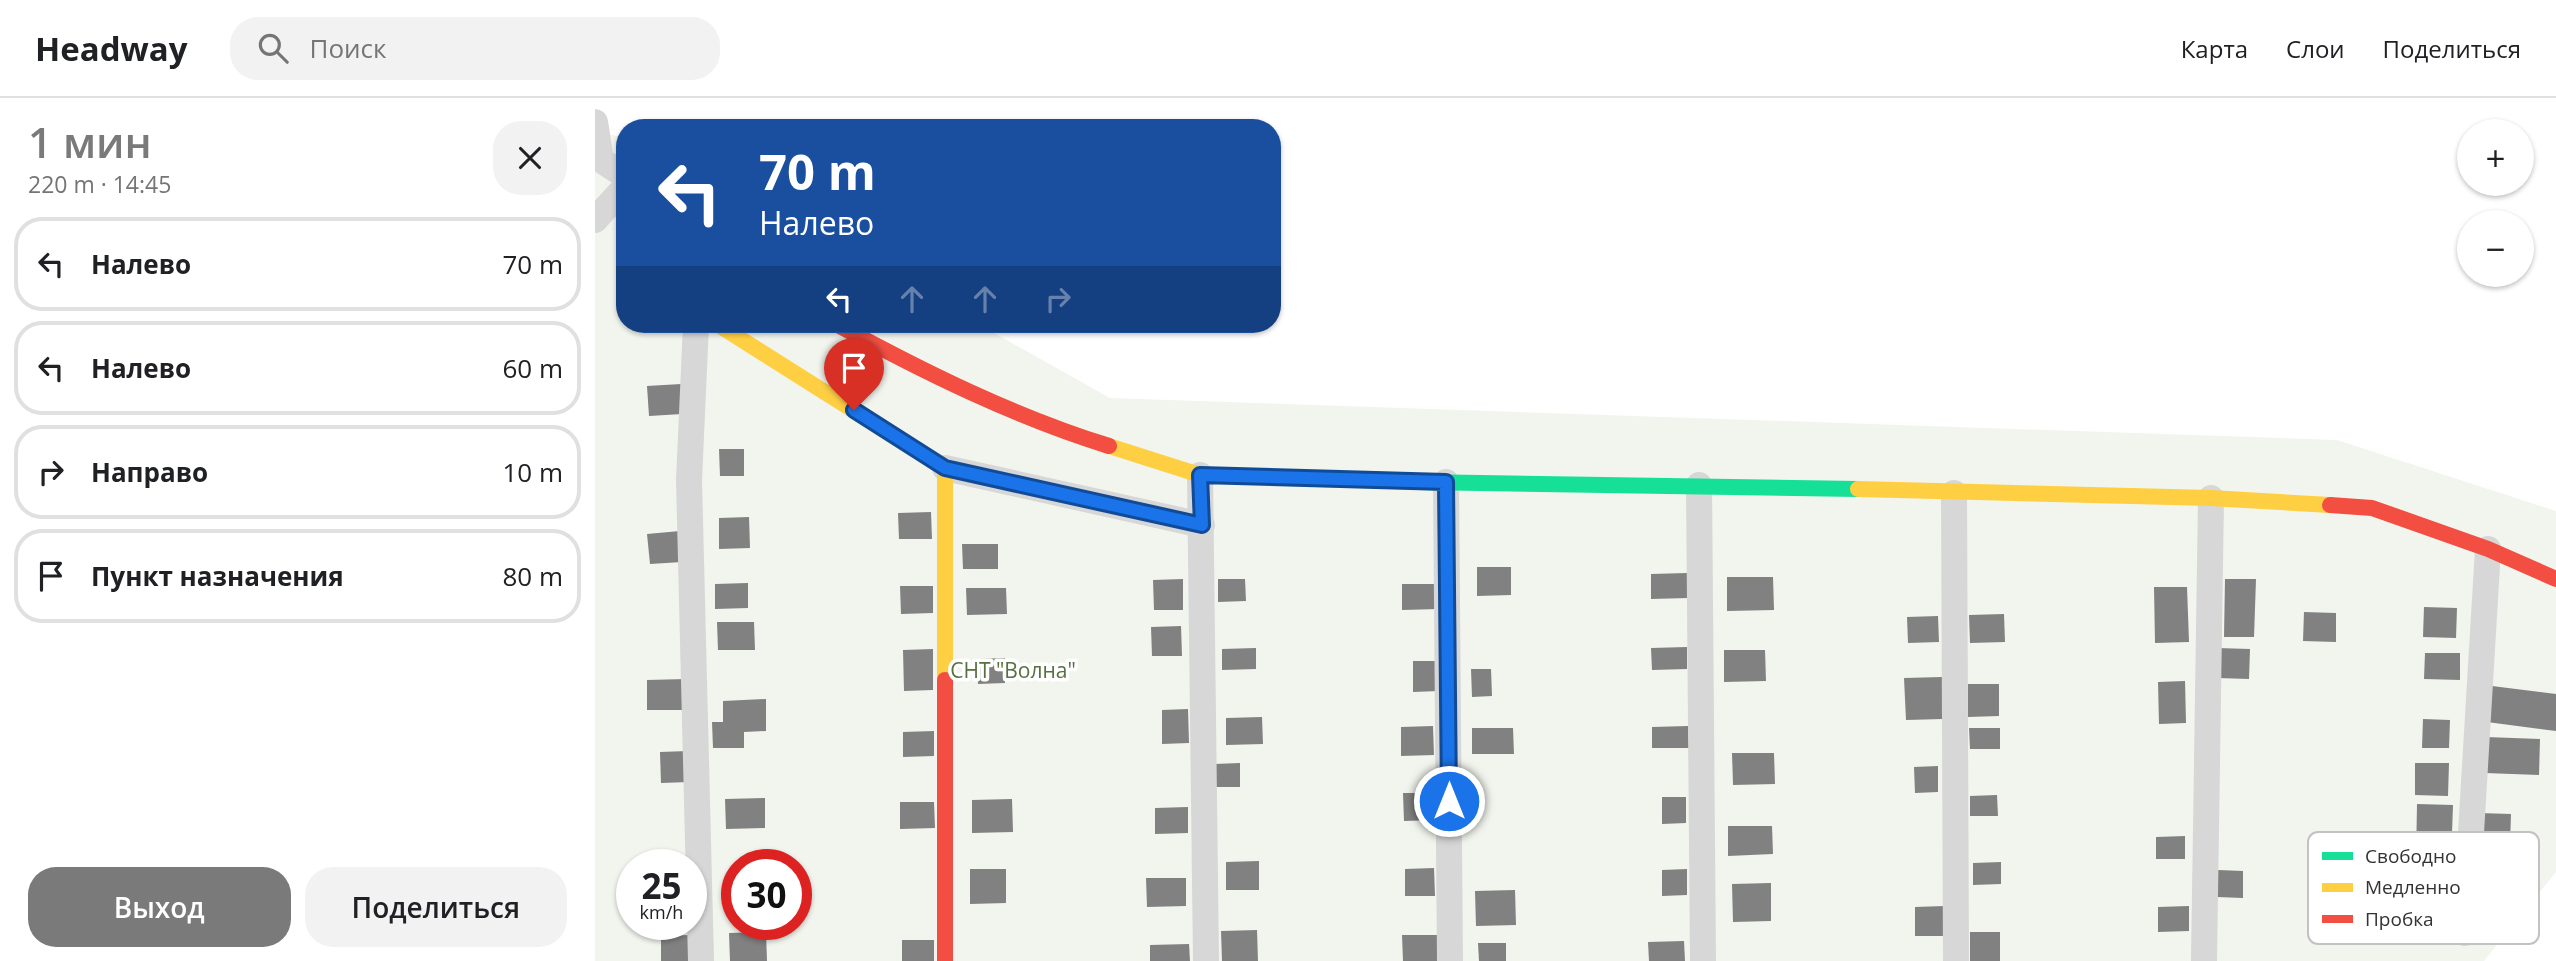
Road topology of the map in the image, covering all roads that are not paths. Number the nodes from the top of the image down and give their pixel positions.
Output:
1 (595, 122) edge
2 (598, 162) edge
3 (616, 171) edge
4 (616, 197) edge
5 (595, 220) edge
6 (696, 333) edge
7 (731, 333) edge
8 (853, 333) edge
9 (945, 468) junction
10 (1200, 475) junction
11 (1446, 482) junction
12 (1699, 485) junction
13 (1954, 493) junction
14 (2211, 498) junction
15 (1202, 525) junction
16 (2488, 549) junction
17 (2556, 579) edge
18 (2471, 832) edge
19 (701, 961) edge
20 (944, 961) edge
21 (1206, 961) edge
22 (1450, 961) edge
23 (1703, 961) edge
24 (1956, 961) edge
25 (2204, 961) edge

1 - 2 street
2 - 3 street
4 - 5 street
6 - 19 street
7 - 9 street
8 - 10 street
9 - 15 street
9 - 20 street
10 - 11 street
10 - 15 street
11 - 12 street
11 - 22 street
12 - 13 street
12 - 23 street
13 - 14 street
13 - 24 street
14 - 16 street
14 - 25 street
15 - 21 street
16 - 17 street
16 - 18 street

